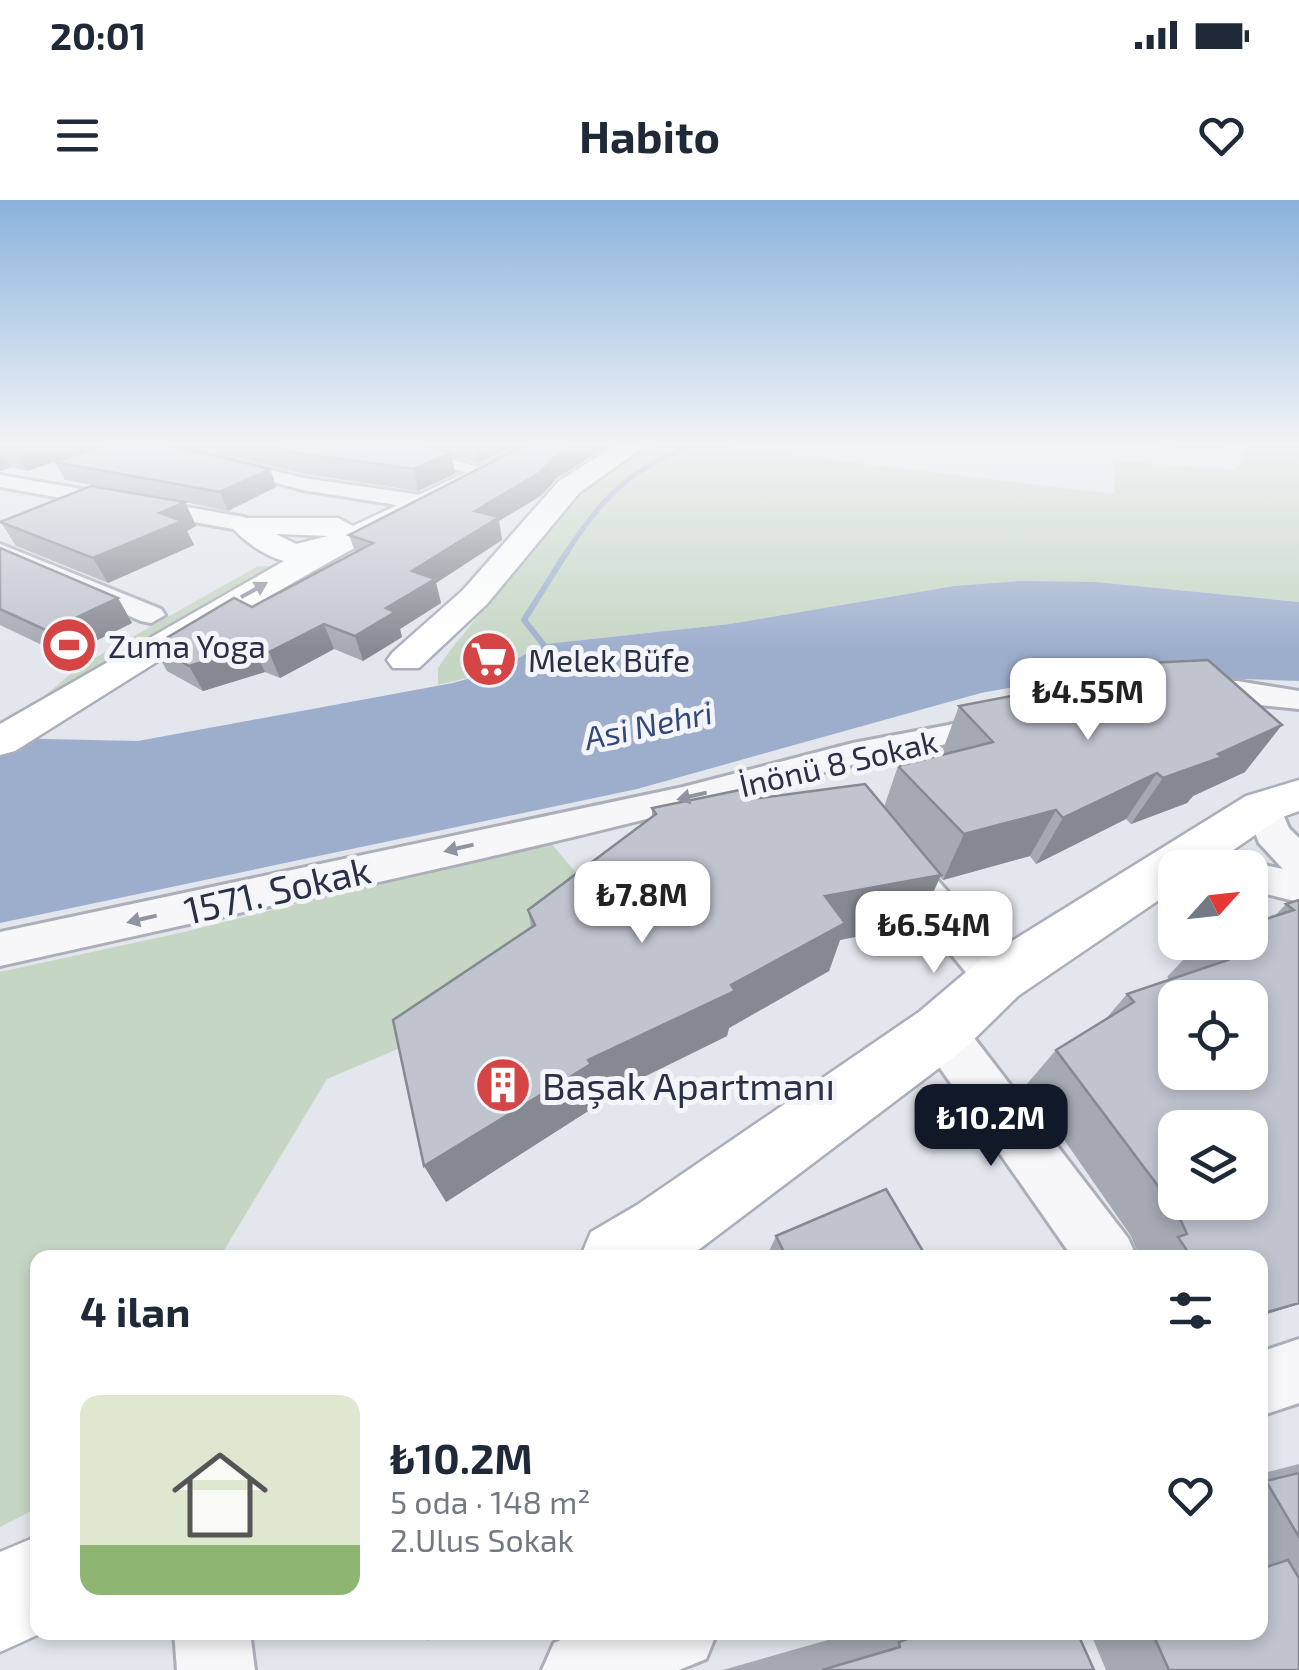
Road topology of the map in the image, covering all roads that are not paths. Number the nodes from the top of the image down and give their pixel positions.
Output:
1 (173, 514) edge
2 (394, 514) edge
3 (547, 514) edge
4 (324, 534) junction
5 (257, 535) junction
6 (0, 552) edge
7 (151, 616) junction
8 (406, 660) dead end
9 (1160, 689) edge
10 (1299, 700) edge
11 (1026, 709) edge
12 (6, 727) edge
13 (840, 793) junction
14 (1287, 809) edge
15 (554, 827) joint
16 (1210, 850) edge
17 (1299, 861) edge
18 (1158, 880) edge
19 (1268, 880) edge
20 (1299, 887) edge
21 (0, 948) edge
22 (998, 979) junction
23 (941, 1031) junction
24 (631, 1250) edge
25 (1102, 1250) edge
26 (1299, 1371) edge
27 (1268, 1381) edge
28 (30, 1588) edge
29 (0, 1604) edge
30 (213, 1640) edge
31 (659, 1640) edge
32 (216, 1670) edge
33 (582, 1670) edge

1 - 5 street
2 - 4 main road
3 - 8 main road
4 - 5 main road
12 -> 4 main road
5 - 7 main road
6 - 7 street
7 - 12 main road
9 - 10 street
11 - 13 street, İnönü 8 Sokak
13 -> 15 street, İnönü 8 Sokak
13 - 22 street
14 - 16 main road
14 - 17 street
15 -> 21 street, 1571. Sokak
18 - 22 main road
19 - 20 street
22 - 23 main road
23 - 24 main road
23 - 25 street
26 - 27 street
28 - 29 main road
30 - 32 street
31 - 33 street

